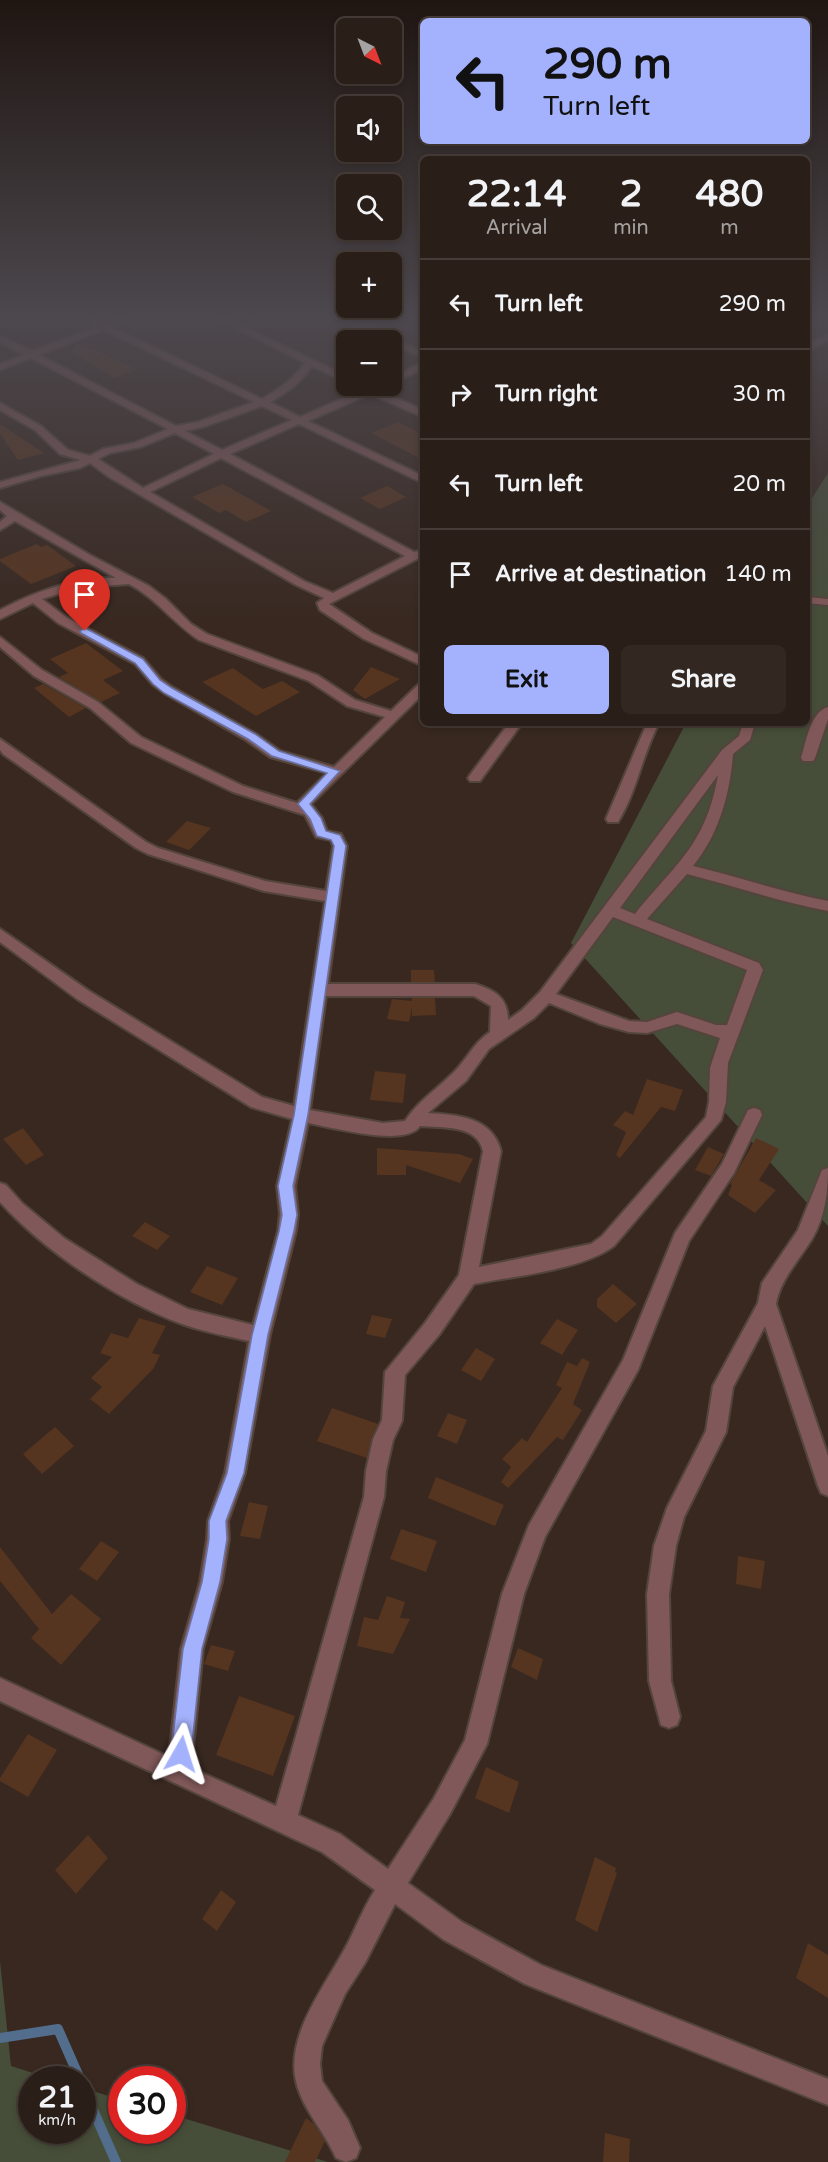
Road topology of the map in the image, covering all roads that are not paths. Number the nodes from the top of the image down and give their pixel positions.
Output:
1 (26, 421) edge
2 (161, 421) edge
3 (212, 421) edge
4 (296, 421) edge
5 (300, 421) edge
6 (177, 429) junction
7 (222, 454) junction
8 (91, 459) junction
9 (420, 479) edge
10 (0, 485) edge
11 (143, 492) junction
12 (0, 506) edge
13 (14, 516) junction
14 (0, 527) edge
15 (418, 553) edge
16 (134, 582) junction
17 (33, 597) junction
18 (331, 597) junction
19 (810, 600) edge
20 (828, 602) edge
21 (0, 615) edge
22 (0, 641) edge
23 (420, 661) edge
24 (420, 690) edge
25 (828, 711) edge
26 (393, 715) junction
27 (514, 726) edge
28 (650, 726) edge
29 (748, 726) edge
30 (0, 743) edge
31 (727, 753) junction
32 (808, 758) dead end
33 (334, 771) junction
34 (475, 778) dead end
35 (310, 812) junction
36 (613, 819) dead end
37 (684, 868) junction
38 (332, 897) junction
39 (828, 906) edge
40 (611, 910) junction
41 (637, 922) junction
42 (0, 934) edge
43 (320, 990) junction
44 (546, 996) junction
45 (730, 1032) junction
46 (498, 1034) junction
47 (301, 1115) junction
48 (754, 1115) dead end
49 (416, 1119) junction
50 (828, 1175) edge
51 (0, 1190) edge
52 (468, 1277) junction
53 (767, 1304) junction
54 (260, 1335) junction
55 (828, 1486) edge
56 (0, 1689) edge
57 (669, 1717) dead end
58 (179, 1774) junction
59 (284, 1821) junction
60 (391, 1887) junction
61 (828, 2092) edge
62 (346, 2148) dead end

1 - 8 street
2 - 6 street
3 - 6 street
4 - 7 street
5 - 9 street
6 - 7 street
6 - 8 street
7 - 11 street
7 - 15 street
8 - 10 street
8 - 11 street
11 - 18 street
12 - 13 street
13 - 14 street
13 - 16 street
15 - 18 street
16 - 17 street
16 - 26 street
17 - 21 street
17 - 33 street
18 - 23 street
19 - 20 street
22 - 35 street
24 - 26 street
25 - 32 street
26 - 33 street
27 - 34 street
28 - 36 street
29 - 31 street
30 - 38 street
31 - 37 street
31 - 40 street
33 - 35 street
35 - 38 street
37 - 39 street
37 - 41 street
38 - 43 street
40 - 41 street
40 - 44 street
41 - 45 street
42 - 47 street
43 - 46 street
43 - 47 street
44 - 45 street
44 - 46 street
45 - 52 street
46 - 49 street
47 - 49 street
47 - 54 street
48 - 60 street
49 - 52 street
50 - 53 street
51 - 54 street
52 - 59 street
53 - 55 street
53 - 57 street
54 - 58 street
56 - 58 street
58 - 59 street
59 - 60 street
60 - 61 street
60 - 62 street

